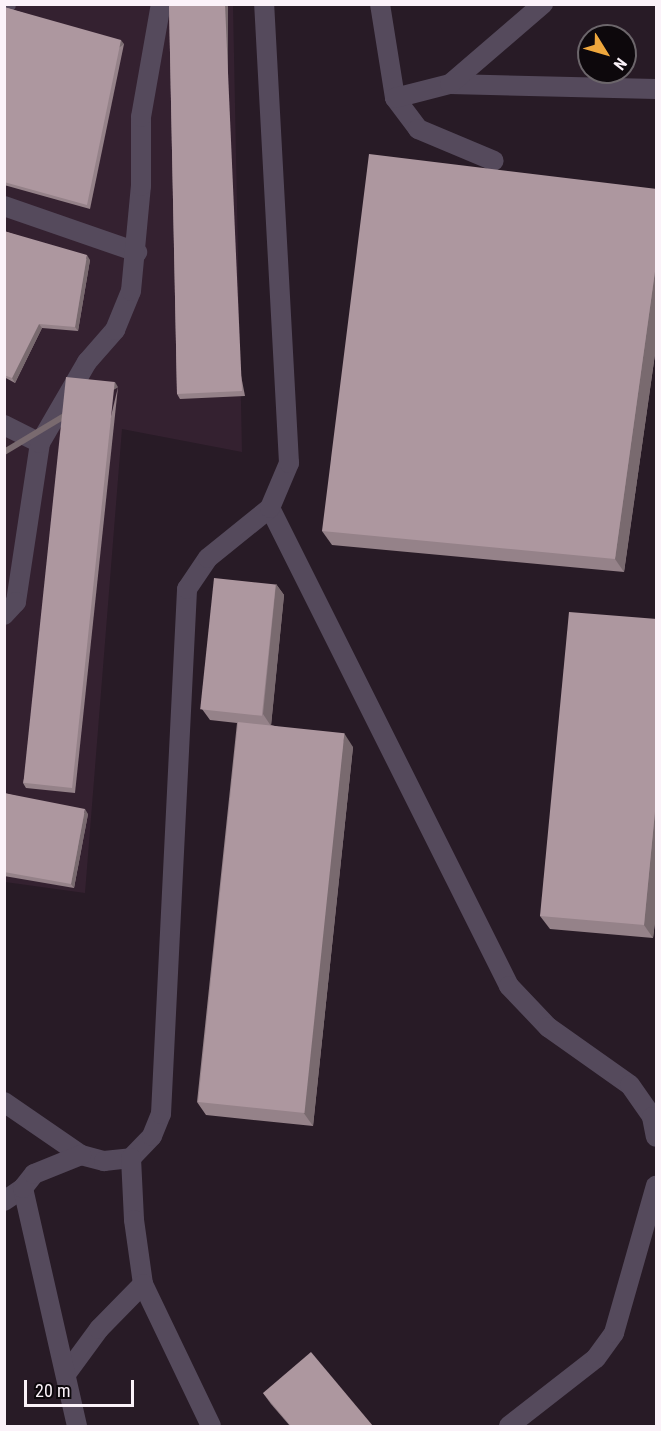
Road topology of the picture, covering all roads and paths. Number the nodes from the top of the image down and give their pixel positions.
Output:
1 (161, 4) edge
2 (264, 4) edge
3 (380, 4) edge
4 (543, 4) edge
5 (450, 84) junction
6 (657, 89) edge
7 (395, 98) junction
8 (495, 161) dead end
9 (4, 206) edge
10 (136, 252) junction
11 (4, 425) edge
12 (40, 443) junction
13 (270, 508) junction
14 (4, 615) edge
15 (4, 1102) edge
16 (657, 1137) edge
17 (81, 1155) junction
18 (131, 1158) junction
19 (657, 1186) edge
20 (23, 1188) junction
21 (4, 1201) edge
22 (143, 1284) junction
23 (66, 1374) junction
24 (77, 1426) edge
25 (211, 1426) edge
26 (509, 1426) edge

1 - 10 lane
2 - 13 lane
3 - 7 lane
4 - 5 lane
5 - 6 lane
5 - 7 lane
7 - 8 lane
9 - 10 lane
10 - 12 lane
11 - 12 lane
12 - 14 lane
13 - 16 lane
13 - 18 lane
15 - 17 lane
17 - 18 lane
17 - 20 lane
18 - 22 lane
19 - 26 lane
20 - 21 lane
20 - 23 lane
22 - 23 lane
22 - 25 lane
23 - 24 lane

